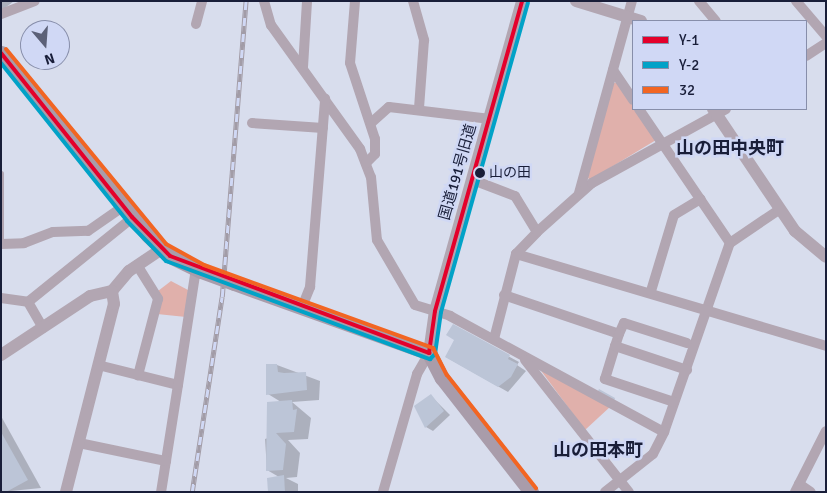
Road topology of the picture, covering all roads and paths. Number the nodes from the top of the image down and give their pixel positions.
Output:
1 (35, 1) edge
2 (202, 1) edge
3 (264, 1) edge
4 (307, 1) edge
5 (354, 1) edge
6 (413, 1) edge
7 (522, 1) edge
8 (576, 1) edge
9 (632, 1) edge
10 (700, 1) edge
11 (796, 1) edge
12 (1, 14) edge
13 (628, 15) junction
14 (639, 20) edge
15 (715, 20) edge
16 (196, 24) dead end
17 (826, 36) edge
18 (826, 43) edge
19 (1, 53) edge
20 (807, 55) edge
21 (302, 68) junction
22 (613, 70) junction
23 (632, 98) edge
24 (325, 99) junction
25 (419, 108) junction
26 (641, 110) edge
27 (719, 111) edge
28 (490, 119) junction
29 (252, 123) dead end
30 (371, 123) junction
31 (323, 128) junction
32 (664, 144) junction
33 (366, 163) junction
34 (1, 173) edge
35 (473, 180) junction
36 (579, 193) junction
37 (700, 199) junction
38 (124, 206) junction
39 (780, 209) junction
40 (126, 223) dead end
41 (537, 232) junction
42 (730, 243) junction
43 (1, 244) edge
44 (162, 249) junction
45 (516, 254) junction
46 (826, 258) edge
47 (137, 266) junction
48 (199, 270) junction
49 (112, 291) junction
50 (651, 291) junction
51 (1, 292) edge
52 (504, 295) junction
53 (1, 298) edge
54 (28, 302) junction
55 (302, 307) junction
56 (709, 310) junction
57 (435, 311) junction
58 (43, 328) junction
59 (619, 334) junction
60 (494, 338) junction
61 (688, 343) dead end
62 (616, 346) junction
63 (826, 346) edge
64 (429, 352) junction
65 (1, 355) edge
66 (521, 355) junction
67 (98, 365) junction
68 (687, 370) junction
69 (138, 375) junction
70 (178, 385) junction
71 (674, 402) junction
72 (826, 431) edge
73 (664, 432) junction
74 (79, 442) junction
75 (166, 461) junction
76 (620, 480) junction
77 (797, 488) edge
78 (66, 492) edge
79 (162, 492) edge
80 (382, 492) edge
81 (531, 492) edge
82 (605, 492) edge
83 (629, 492) edge
84 (811, 492) edge

1 - 12 street
2 - 16 street
3 - 21 street
4 - 21 street
5 - 30 street
6 - 25 street
7 - 28 street, 国道191号旧道
8 - 13 street
9 - 13 street
10 - 15 street
11 - 17 street
13 - 14 street
13 - 22 street
18 - 20 street
19 - 38 main road
21 - 24 street
22 - 23 street
22 - 36 street
24 - 31 street
24 - 33 street
25 - 28 street
25 - 30 street
26 - 32 street
27 - 32 street
27 - 39 street
28 - 35 street, 国道191号旧道
29 - 31 street
30 - 33 street
31 - 55 street
32 - 36 street
32 - 37 street
33 - 57 street
34 - 43 lane
35 - 41 street
35 - 57 street, 国道191号旧道
36 - 41 street
37 - 42 street
37 - 50 street
38 - 43 street
38 - 44 main road
39 - 42 street
39 - 46 street
40 - 54 street
41 - 45 street
42 - 56 street
44 - 47 street
44 - 48 main road
45 - 50 street
45 - 52 street
47 - 49 street
47 - 69 street
48 - 55 main road, bridge
48 - 70 street
49 - 58 street
49 - 67 street
50 - 56 street
51 - 53 street
52 - 59 street
52 - 60 street
53 - 54 street
54 - 58 street
55 - 64 main road
56 - 63 street
56 - 68 street
57 - 60 street
57 - 64 street, 国道191号旧道
58 - 65 street
59 - 61 street
59 - 62 street
60 - 66 street
62 - 68 street
62 - 71 street
64 - 80 street
64 - 81 main road
66 - 73 street
66 - 76 street
67 - 69 street
67 - 74 street
68 - 71 street
69 - 70 street
70 - 75 street
71 - 73 street
72 - 77 street
73 - 76 street
74 - 75 street
74 - 78 street
75 - 79 street
76 - 82 street
76 - 83 street
77 - 84 street

